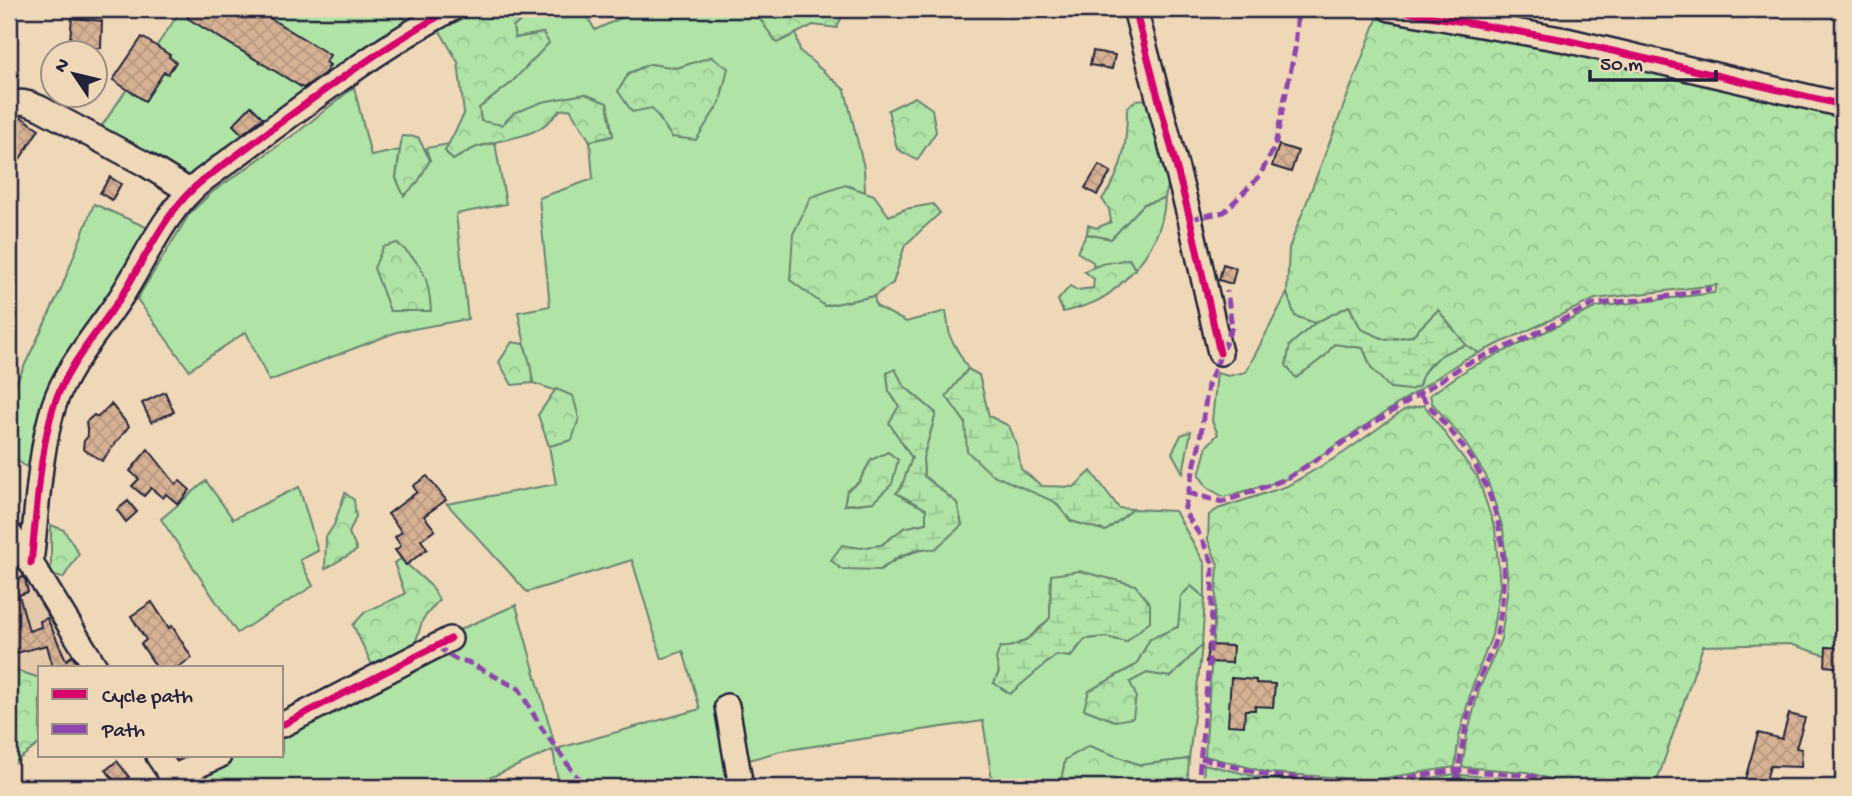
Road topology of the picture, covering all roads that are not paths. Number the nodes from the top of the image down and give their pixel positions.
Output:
1 (452, 9) edge
2 (1135, 9) edge
3 (1390, 9) edge
4 (1498, 19) edge
5 (1843, 105) edge
6 (9, 106) edge
7 (189, 191) junction
8 (1220, 353) dead end
9 (9, 533) edge
10 (31, 563) junction
11 (450, 639) dead end
12 (95, 666) edge
13 (727, 706) dead end
14 (284, 725) edge
15 (159, 758) edge
16 (216, 758) edge
17 (176, 782) edge
18 (741, 787) edge

1 - 7 street
2 - 8 street
3 - 4 street
4 - 5 street
6 - 7 street
7 - 10 street
9 - 10 street
10 - 12 street
11 - 14 street
13 - 18 street
15 - 17 street
16 - 17 street

